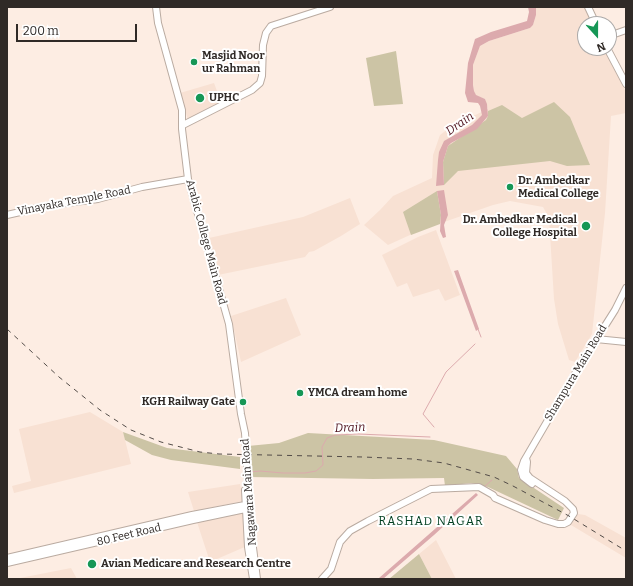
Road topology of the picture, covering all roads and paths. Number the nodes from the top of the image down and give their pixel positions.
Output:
1 (156, 7) edge
2 (330, 7) edge
3 (611, 56) edge
4 (626, 84) edge
5 (183, 125) junction
6 (188, 179) junction
7 (7, 215) edge
8 (626, 288) edge
9 (596, 339) junction
10 (626, 342) edge
11 (244, 431) junction
12 (248, 507) junction
13 (7, 558) edge
14 (7, 563) edge
15 (253, 579) edge
16 (257, 579) edge
17 (322, 579) edge

1 - 5 main road, Arabic College Main Road
2 - 5 main road
3 - 4 main road
5 - 6 main road, Arabic College Main Road
6 - 7 main road, Vinayaka Temple Road
6 - 11 main road, Arabic College Main Road
8 - 9 main road, Shampura Main Road
9 - 10 main road
9 - 17 main road, Shampura Main Road
11 - 12 main road, Nagawara Main Road
11 - 12 main road, Nagawara Main Road
12 - 13 main road, 80 Feet Road
12 - 14 main road, 80 Feet Road
12 - 15 main road
12 - 16 main road, Nagawara Main Road

